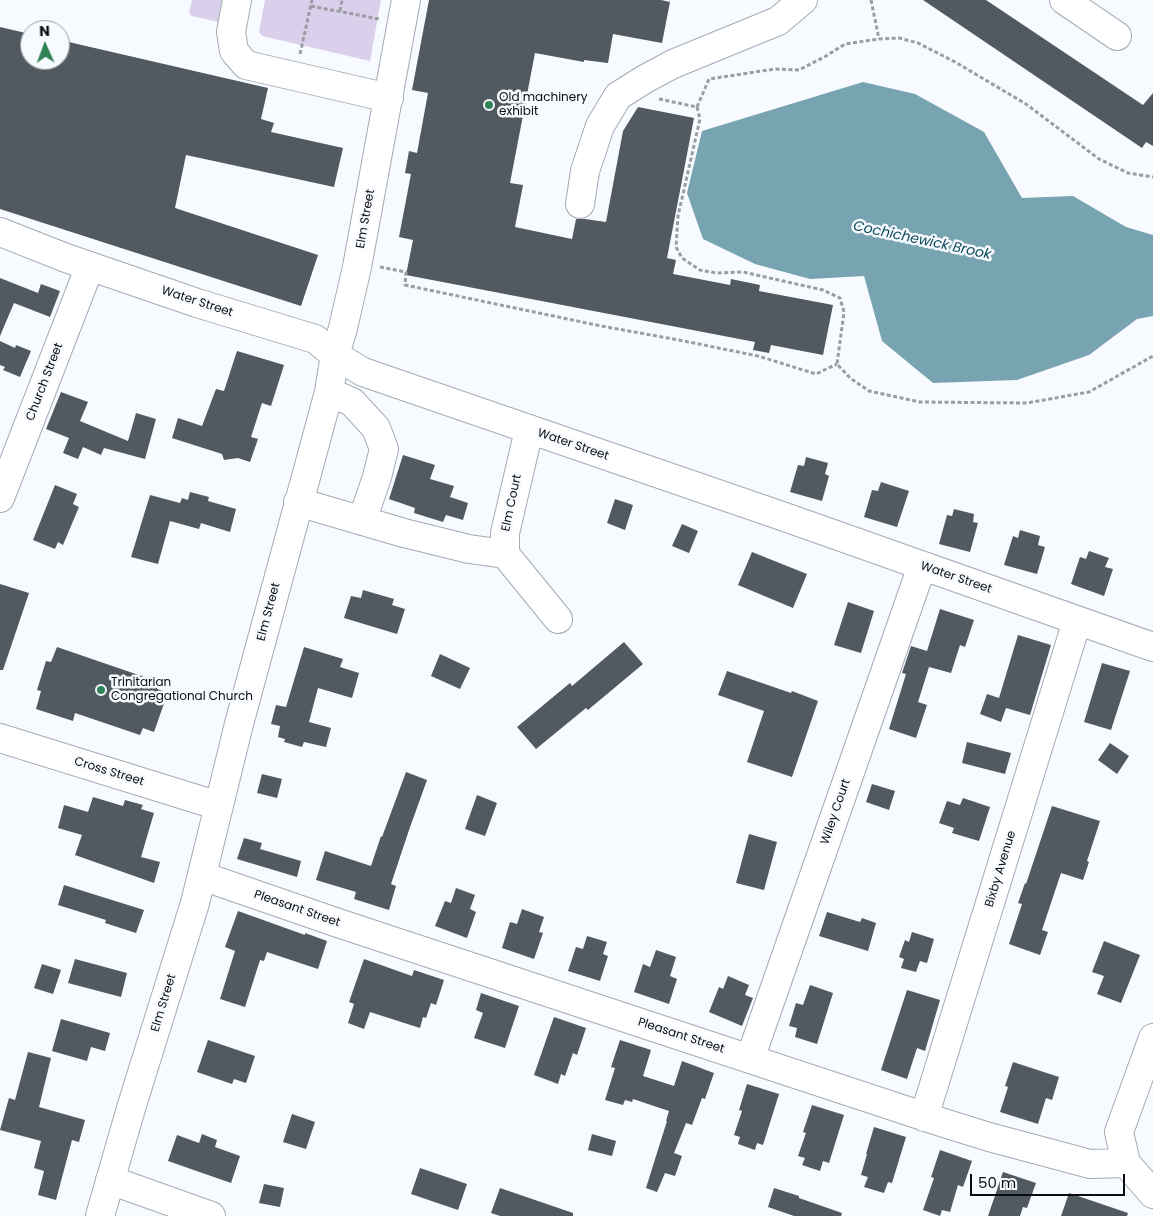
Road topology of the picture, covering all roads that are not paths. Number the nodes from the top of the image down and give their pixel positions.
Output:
1 (237, 0) edge
2 (406, 0) edge
3 (803, 0) edge
4 (1064, 0) edge
5 (1117, 36) dead end
6 (389, 98) junction
7 (580, 204) dead end
8 (0, 232) edge
9 (90, 266) junction
10 (335, 355) junction
11 (329, 392) junction
12 (529, 430) junction
13 (0, 498) edge
14 (298, 502) junction
15 (362, 521) junction
16 (505, 554) junction
17 (922, 566) junction
18 (558, 618) dead end
19 (1077, 621) junction
20 (1153, 646) edge
21 (0, 738) edge
22 (219, 806) junction
23 (202, 876) junction
24 (1153, 1038) edge
25 (750, 1059) junction
26 (924, 1116) junction
27 (1126, 1163) junction
28 (110, 1180) junction
29 (1153, 1194) edge
30 (100, 1216) edge
31 (211, 1216) edge

1 - 6 street
2 - 6 street, Elm Street
3 - 7 street
4 - 5 street
6 - 10 street, Elm Street
8 - 9 street, Water Street
9 - 10 street, Water Street
9 - 13 street, Church Street
10 - 11 street, Elm Street
10 - 12 street, Water Street
11 - 14 street, Elm Street
11 - 15 street
12 - 16 street, Elm Court
12 - 17 street, Water Street
14 - 15 street
14 - 22 street, Elm Street
15 - 16 street
16 - 18 street
17 - 19 street, Water Street
17 - 25 street, Wiley Court
19 - 20 street, Water Street
19 - 26 street, Bixby Avenue
21 - 22 street, Cross Street
22 - 23 street, Elm Street
23 - 25 street, Pleasant Street
23 - 28 street, Elm Street
24 - 27 street
25 - 26 street, Pleasant Street
26 - 27 street, Pleasant Street
27 - 29 street
28 - 30 street, Elm Street
28 - 31 street

